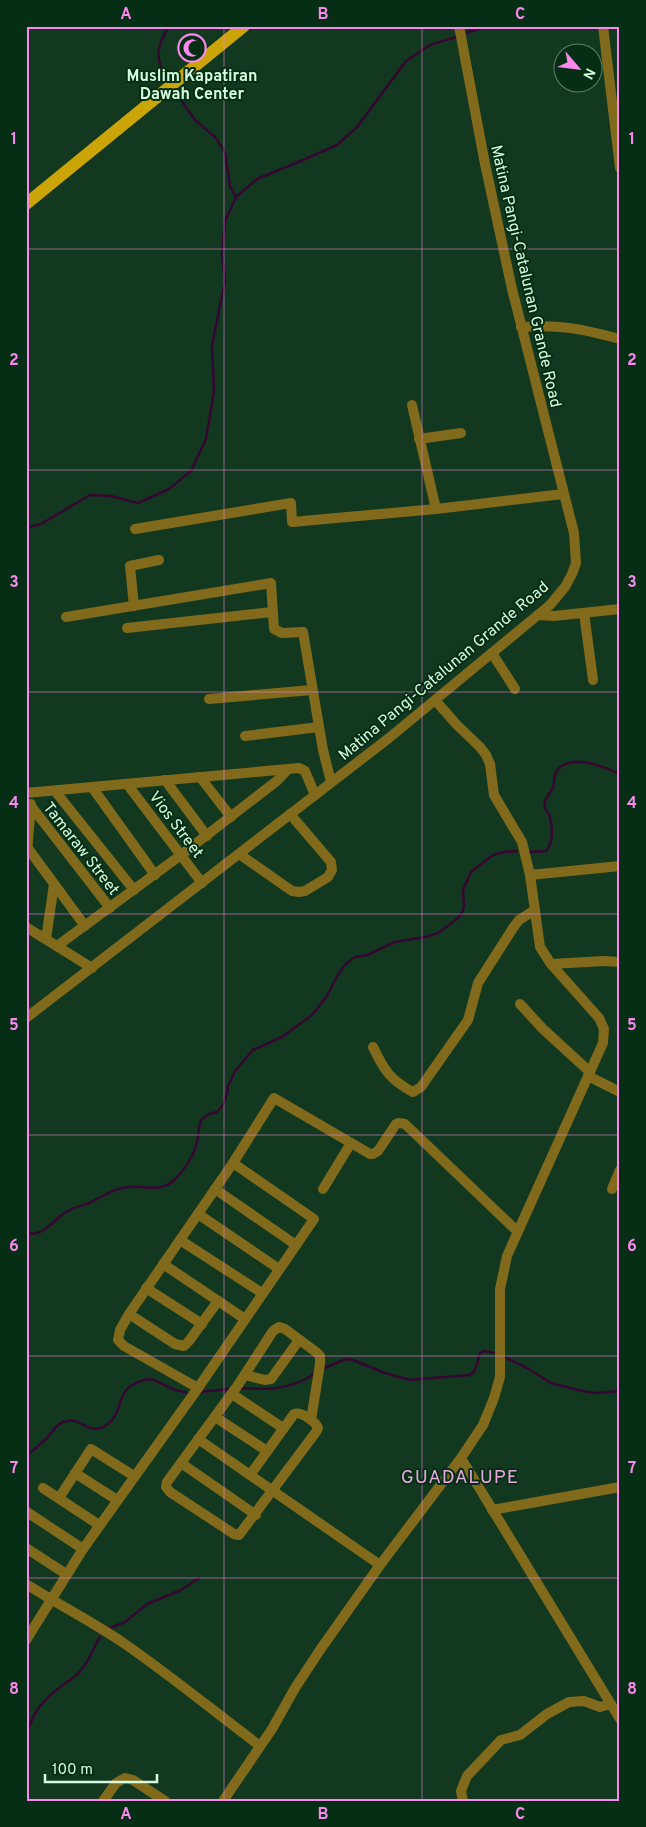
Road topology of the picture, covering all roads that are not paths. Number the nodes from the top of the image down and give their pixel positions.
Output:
1 (244, 26) edge
2 (459, 26) edge
3 (603, 26) edge
4 (620, 168) edge
5 (26, 204) edge
6 (521, 327) junction
7 (620, 339) edge
8 (412, 405) dead end
9 (461, 433) dead end
10 (419, 439) junction
11 (563, 494) junction
12 (436, 509) junction
13 (135, 529) dead end
14 (159, 560) dead end
15 (134, 606) junction
16 (620, 610) edge
17 (272, 612) junction
18 (584, 613) junction
19 (538, 615) junction
20 (66, 617) dead end
21 (127, 628) dead end
22 (492, 653) junction
23 (593, 680) dead end
24 (515, 689) dead end
25 (312, 690) junction
26 (209, 699) dead end
27 (435, 700) junction
28 (319, 727) junction
29 (245, 736) dead end
30 (288, 768) junction
31 (200, 776) junction
32 (165, 780) junction
33 (332, 782) junction
34 (127, 784) junction
35 (92, 787) junction
36 (56, 791) junction
37 (29, 793) edge
38 (315, 795) junction
39 (31, 806) junction
40 (290, 814) junction
41 (231, 817) junction
42 (207, 836) junction
43 (27, 851) edge
44 (239, 854) junction
45 (181, 855) junction
46 (620, 866) edge
47 (155, 875) junction
48 (530, 875) junction
49 (202, 883) junction
50 (54, 884) junction
51 (134, 890) junction
52 (110, 908) junction
53 (535, 910) junction
54 (85, 926) junction
55 (26, 927) edge
56 (46, 939) junction
57 (57, 946) junction
58 (620, 962) edge
59 (551, 964) junction
60 (92, 968) junction
61 (520, 1004) dead end
62 (26, 1018) edge
63 (373, 1047) dead end
64 (589, 1074) junction
65 (620, 1092) edge
66 (351, 1143) junction
67 (233, 1163) junction
68 (620, 1170) edge
69 (323, 1188) dead end
70 (215, 1189) junction
71 (612, 1189) dead end
72 (198, 1214) junction
73 (517, 1231) junction
74 (180, 1240) junction
75 (296, 1245) junction
76 (163, 1264) junction
77 (279, 1269) junction
78 (146, 1288) junction
79 (262, 1293) junction
80 (218, 1301) junction
81 (129, 1314) junction
82 (245, 1319) junction
83 (202, 1324) junction
84 (299, 1340) junction
85 (245, 1375) junction
86 (198, 1388) junction
87 (232, 1394) junction
88 (215, 1416) junction
89 (311, 1420) junction
90 (283, 1428) junction
91 (198, 1439) junction
92 (267, 1451) junction
93 (461, 1458) junction
94 (181, 1463) junction
95 (75, 1474) junction
96 (250, 1475) junction
97 (134, 1476) junction
98 (620, 1487) edge
99 (43, 1488) dead end
100 (273, 1491) junction
101 (59, 1498) junction
102 (117, 1500) junction
103 (492, 1510) junction
104 (27, 1512) edge
105 (256, 1515) junction
106 (99, 1525) junction
107 (26, 1548) edge
108 (83, 1549) junction
109 (380, 1565) junction
110 (66, 1574) junction
111 (26, 1584) edge
112 (50, 1600) junction
113 (31, 1623) edge
114 (26, 1640) edge
115 (611, 1704) junction
116 (620, 1719) edge
117 (260, 1746) junction
118 (151, 1792) junction
119 (103, 1801) edge
120 (145, 1801) edge
121 (164, 1801) edge
122 (223, 1801) edge
123 (463, 1801) edge

1 - 5 main road
2 - 6 street, Matina Pangi-Catalunan Grande Road
3 - 4 street
6 - 7 street
6 - 11 street, Matina Pangi-Catalunan Grande Road
8 - 10 street
9 - 10 street
10 - 12 street
11 - 12 street
11 - 19 street, Matina Pangi-Catalunan Grande Road
12 - 13 street
14 - 15 street
15 - 17 street
15 - 20 street
16 - 18 street
17 - 21 street
17 - 25 street
18 - 19 street
18 - 23 street
19 - 22 street, Matina Pangi-Catalunan Grande Road
22 - 24 street
22 - 27 street, Matina Pangi-Catalunan Grande Road
25 - 26 street
25 - 28 street
27 - 33 street, Matina Pangi-Catalunan Grande Road
27 - 48 street
28 - 29 street
28 - 33 street
30 - 31 street
30 - 38 street
30 - 41 street
31 - 32 street
31 - 41 street
32 - 34 street
32 - 42 street
33 - 38 street, Matina Pangi-Catalunan Grande Road
34 - 35 street
34 - 45 street, Vios Street
35 - 36 street
35 - 47 street
36 - 37 street
36 - 51 street
37 - 39 street
38 - 40 street, Matina Pangi-Catalunan Grande Road
39 - 43 street
39 - 52 street, Tamaraw Street
40 - 44 street, Matina Pangi-Catalunan Grande Road
40 - 44 street
41 - 42 street
42 - 45 street
43 - 50 street
44 - 49 street, Matina Pangi-Catalunan Grande Road
45 - 47 street
45 - 49 street, Vios Street
46 - 48 street
47 - 51 street
48 - 53 street
49 - 60 street, Matina Pangi-Catalunan Grande Road
50 - 54 street
50 - 56 street
51 - 52 street
52 - 54 street
53 - 59 street
53 - 63 street
54 - 57 street
55 - 56 street
56 - 57 street
57 - 60 street
58 - 59 street
59 - 64 street
60 - 62 street, Matina Pangi-Catalunan Grande Road
61 - 64 street
64 - 65 street
64 - 73 street
66 - 67 street
66 - 69 street
66 - 73 street
67 - 70 street
67 - 75 street
68 - 71 street
70 - 72 street
70 - 75 street
72 - 74 street
72 - 77 street
73 - 93 street
74 - 76 street
74 - 79 street
75 - 77 street
76 - 78 street
76 - 80 street
77 - 79 street
78 - 81 street
78 - 83 street
79 - 82 street
80 - 82 street
80 - 83 street
81 - 83 street
81 - 86 street
82 - 86 street
84 - 85 street
84 - 85 street
84 - 89 street
85 - 87 street
86 - 97 street
87 - 88 street
87 - 90 street
88 - 91 street
88 - 92 street
89 - 90 street
89 - 100 street
90 - 92 street
91 - 94 street
91 - 96 street
92 - 96 street
93 - 103 street
93 - 109 street
94 - 105 street
94 - 105 street
95 - 97 street
95 - 101 street
95 - 102 street
96 - 100 street
97 - 102 street
98 - 103 street
99 - 101 street
100 - 105 street
100 - 109 street
101 - 106 street
102 - 106 street
103 - 115 street
104 - 108 street
106 - 108 street
107 - 110 street
108 - 110 street
109 - 117 street
110 - 112 street
111 - 112 street
112 - 113 street
112 - 117 street
113 - 114 street
115 - 116 street
115 - 123 street
117 - 122 street
118 - 119 street
118 - 120 street
118 - 121 street

